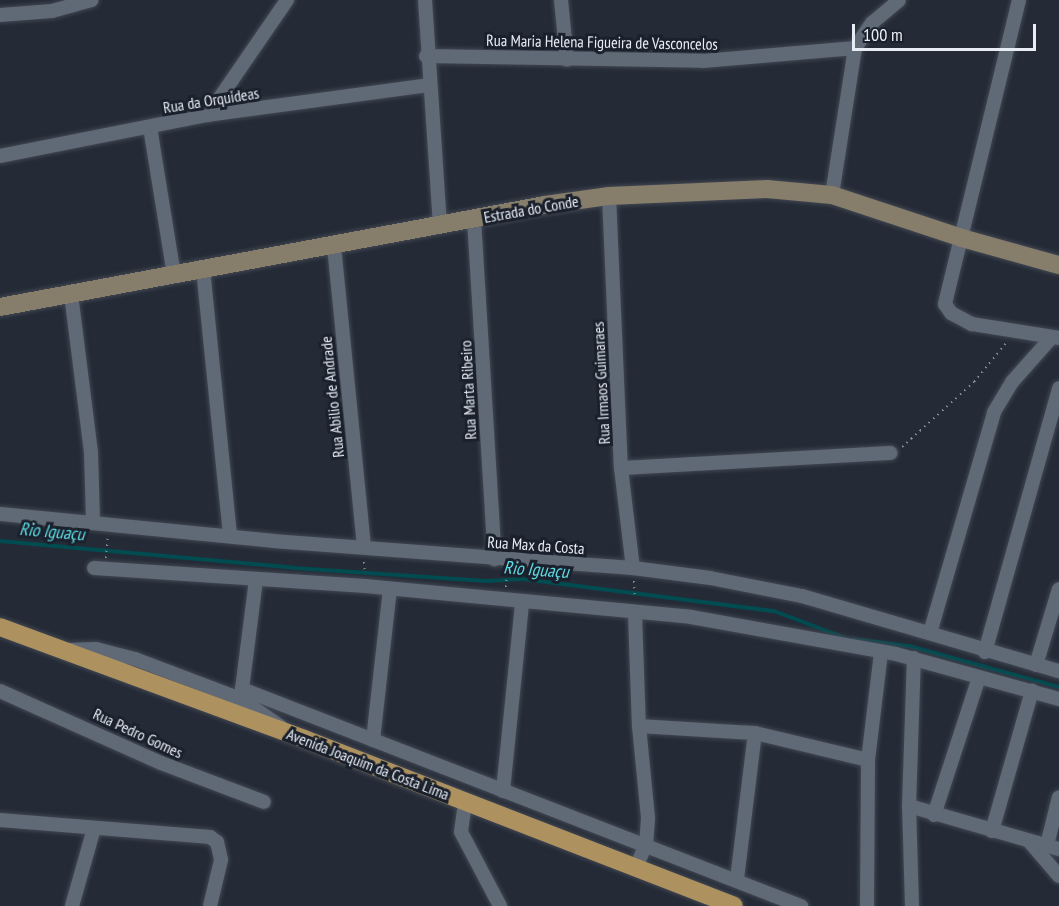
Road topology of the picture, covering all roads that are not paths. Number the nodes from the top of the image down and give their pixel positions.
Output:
1 (92, 0) edge
2 (287, 0) edge
3 (425, 0) edge
4 (561, 0) edge
5 (899, 0) edge
6 (1019, 0) edge
7 (0, 15) edge
8 (855, 48) junction
9 (426, 56) junction
10 (567, 60) junction
11 (429, 85) junction
12 (208, 115) junction
13 (150, 127) junction
14 (0, 156) edge
15 (831, 195) junction
16 (609, 196) junction
17 (474, 219) junction
18 (440, 223) junction
19 (962, 238) junction
20 (334, 246) junction
21 (1059, 265) edge
22 (203, 270) junction
23 (174, 275) junction
24 (71, 294) junction
25 (0, 307) edge
26 (1056, 337) edge
27 (1059, 388) edge
28 (891, 453) road end
29 (621, 468) junction
30 (0, 514) edge
31 (93, 521) junction
32 (230, 536) junction
33 (364, 544) junction
34 (495, 559) junction
35 (100, 565) road end
36 (633, 571) junction
37 (256, 580) junction
38 (390, 589) junction
39 (1059, 590) edge
40 (522, 604) junction
41 (635, 611) junction
42 (0, 627) edge
43 (930, 633) junction
44 (64, 650) junction
45 (881, 652) junction
46 (986, 652) junction
47 (914, 658) junction
48 (1036, 665) junction
49 (1059, 671) edge
50 (979, 677) junction
51 (0, 691) edge
52 (1032, 691) junction
53 (242, 694) junction
54 (1059, 699) edge
55 (639, 726) junction
56 (287, 732) junction
57 (755, 733) junction
58 (373, 740) junction
59 (868, 760) junction
60 (503, 792) junction
61 (1059, 797) edge
62 (264, 802) dead end
63 (465, 802) junction
64 (909, 806) junction
65 (934, 815) junction
66 (0, 820) edge
67 (94, 828) junction
68 (992, 831) junction
69 (1029, 841) junction
70 (646, 844) junction
71 (1053, 847) edge
72 (697, 864) junction
73 (636, 868) junction
74 (1059, 876) edge
75 (737, 879) junction
76 (688, 889) junction
77 (723, 904) edge
78 (72, 906) edge
79 (210, 906) edge
80 (500, 906) edge
81 (801, 906) edge
82 (867, 906) edge
83 (912, 906) edge

1 - 7 street
2 - 12 street
3 - 9 street
4 - 10 street
5 - 8 street
6 - 19 street
8 - 10 street, Rua Maria Helena Figueira de Vasconcelos
8 - 15 street
9 - 10 street, Rua Maria Helena Figueira de Vasconcelos
9 - 11 street
11 - 12 street, Rua da Orquideas
11 - 18 street
12 - 13 street, Rua da Orquideas
13 - 14 street, Rua da Orquideas
13 - 23 street
15 - 16 street, Estrada do Conde
15 - 19 street, Estrada do Conde
16 - 17 street, Estrada do Conde
16 - 29 street, Rua Irmaos Guimaraes
17 - 18 street, Estrada do Conde
17 - 34 street, Rua Marta Ribeiro
18 - 20 street, Estrada do Conde
19 - 21 street, Estrada do Conde
19 - 26 street
20 - 22 street, Estrada do Conde
20 - 33 street, Rua Abilio de Andrade
22 - 23 street, Estrada do Conde
22 - 32 street
23 - 24 street, Estrada do Conde
24 - 25 street, Estrada do Conde
24 - 31 street
26 - 43 street
27 - 46 street
28 - 29 street
29 - 36 street, Rua Irmaos Guimaraes
30 - 31 street, Rua Max da Costa
31 - 32 street, Rua Max da Costa
32 - 33 street, Rua Max da Costa
33 - 34 street, Rua Max da Costa
34 - 36 street, Rua Max da Costa
35 - 37 street
36 - 43 street, Rua Max da Costa
37 - 38 street
37 - 53 street
38 - 40 street
38 - 58 street
39 - 48 street
40 - 41 street
40 - 60 street
41 - 45 street
41 - 55 street
42 - 44 main road, Avenida Joaquim da Costa Lima
43 - 46 street, Rua Max da Costa
44 - 53 street
44 - 56 main road, Avenida Joaquim da Costa Lima
45 - 47 street
45 - 59 street
46 - 48 street, Rua Max da Costa
47 - 50 street
47 - 64 street
48 - 49 street, Rua Max da Costa
50 - 52 street
50 - 65 street
51 - 62 street, Rua Pedro Gomes
52 - 54 street
52 - 68 street
53 - 56 street
53 - 58 street
55 - 57 street
55 - 70 street
56 - 63 main road, Avenida Joaquim da Costa Lima
57 - 59 street
57 - 75 street
58 - 60 street
59 - 82 street
60 - 70 street
61 - 71 street
63 - 73 main road, Avenida Joaquim da Costa Lima
63 - 80 street
64 - 65 street
64 - 83 street
65 - 68 street
66 - 67 street
67 - 78 street
67 - 79 street
68 - 69 street
69 - 71 street
69 - 74 street
70 - 72 street
70 - 73 street
72 - 75 street
72 - 76 street
73 - 76 main road, Avenida Joaquim da Costa Lima
75 - 81 street
76 - 77 main road, Avenida Joaquim da Costa Lima

